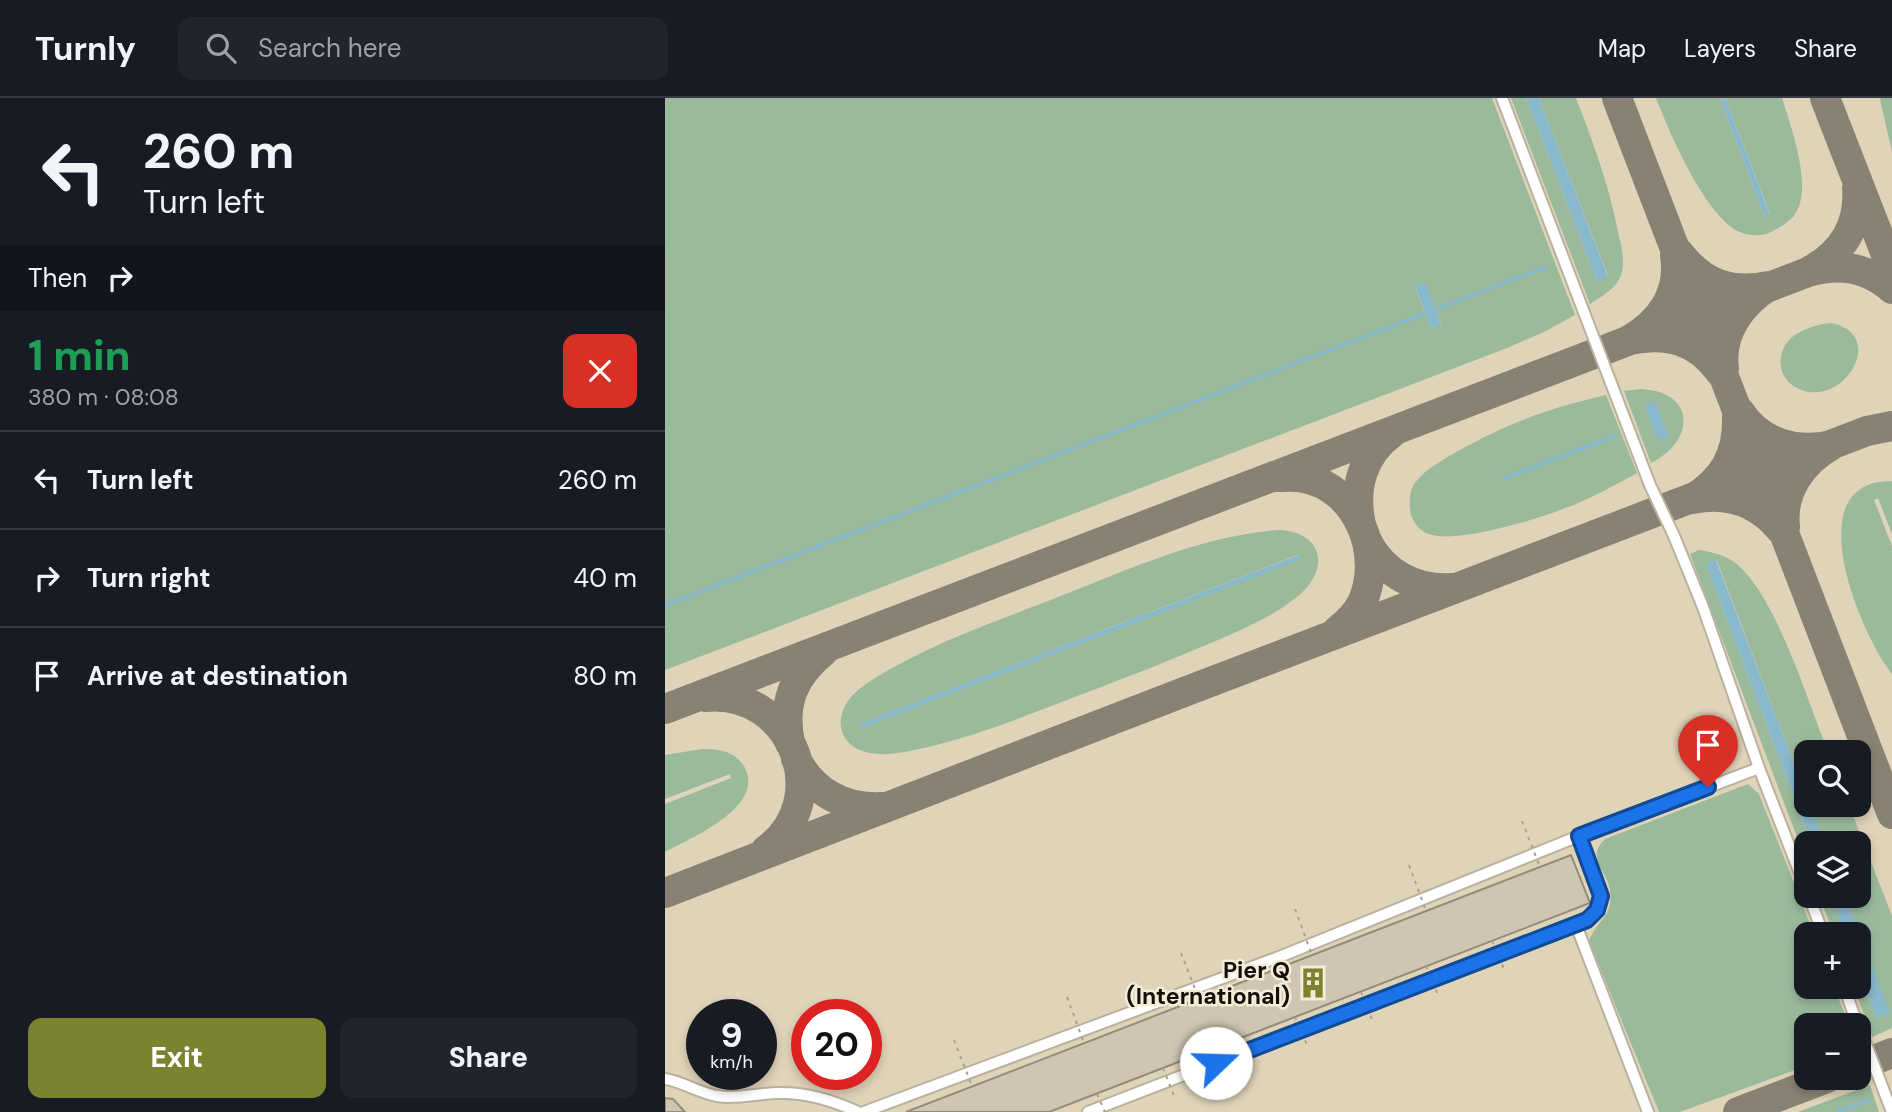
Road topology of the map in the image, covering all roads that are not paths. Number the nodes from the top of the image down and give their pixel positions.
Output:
1 (1502, 98) edge
2 (1759, 768) junction
3 (1579, 836) junction
4 (1794, 858) edge
5 (1576, 925) junction
6 (1871, 1059) edge
7 (665, 1079) edge
8 (857, 1112) edge
9 (865, 1112) edge
10 (1088, 1112) edge
11 (1648, 1112) edge
12 (1892, 1112) edge

1 - 2 lane
2 - 3 lane
2 - 4 lane
3 - 5 lane
3 - 9 lane
5 - 10 lane
5 - 11 lane
6 - 12 lane
7 - 8 lane

